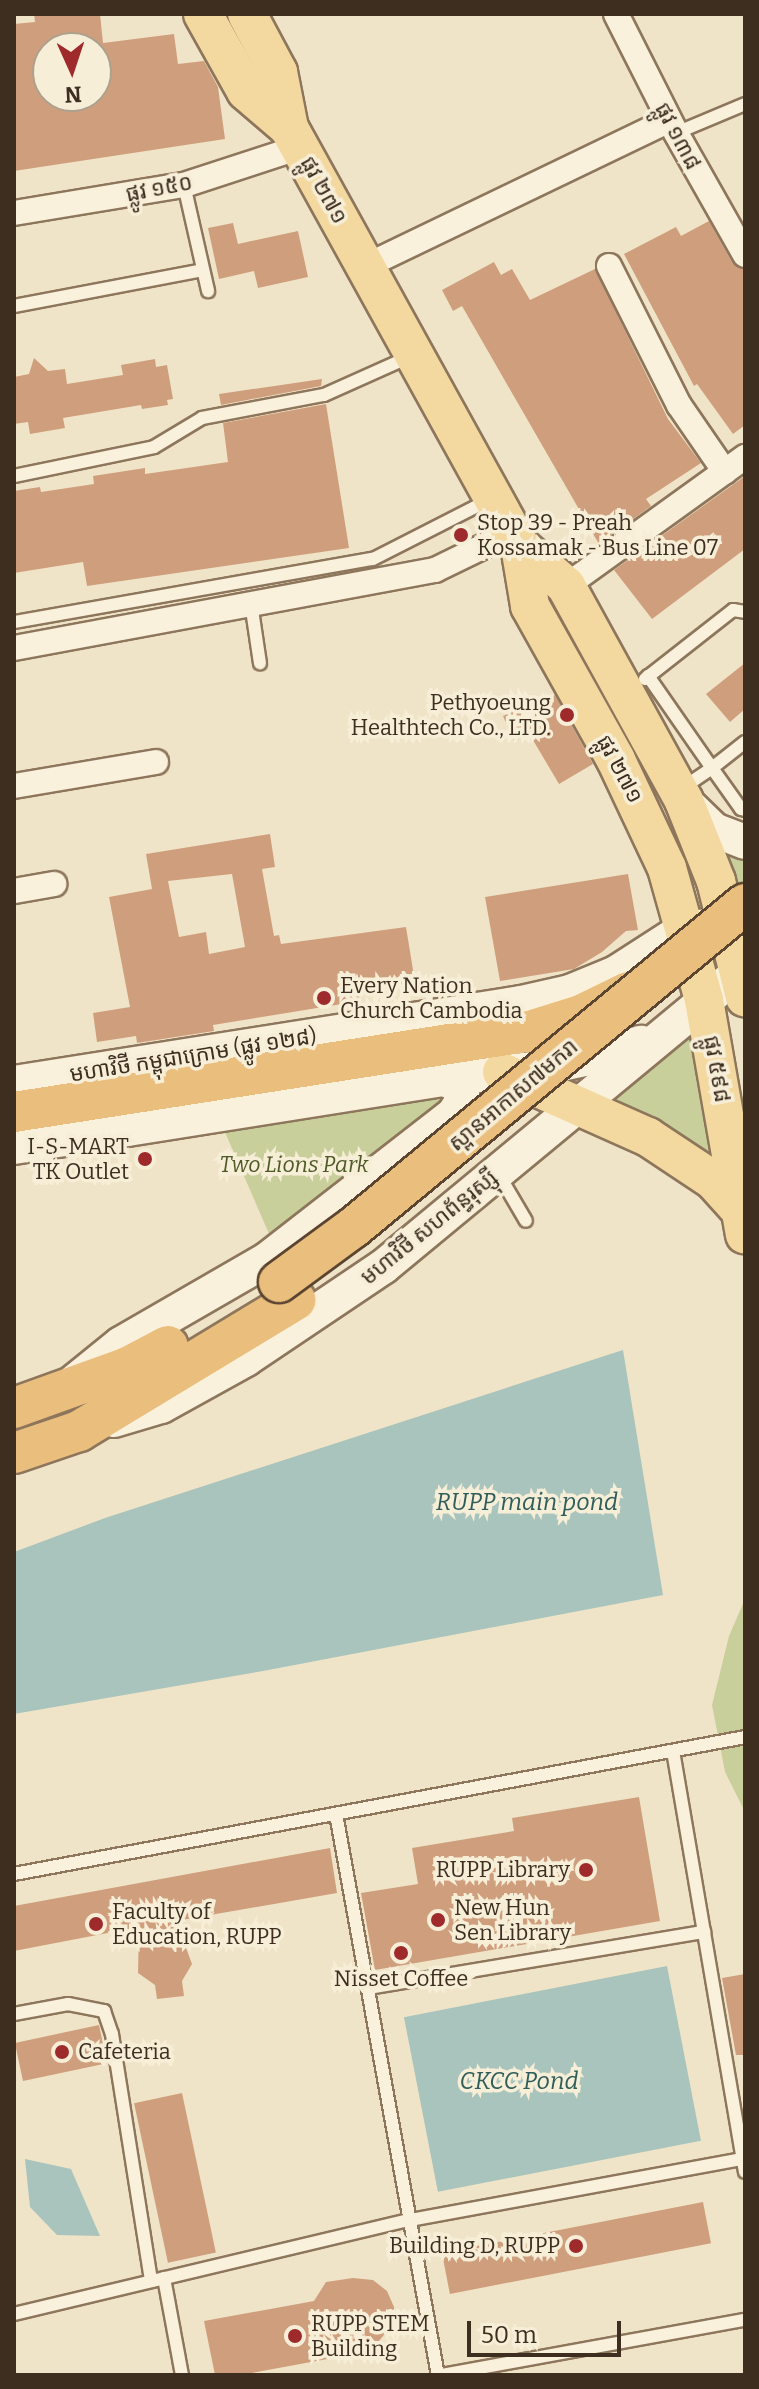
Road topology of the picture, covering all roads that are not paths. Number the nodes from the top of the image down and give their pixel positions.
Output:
1 (203, 14) edge
2 (247, 14) edge
3 (616, 14) edge
4 (745, 104) edge
5 (673, 127) junction
6 (295, 138) junction
7 (184, 185) junction
8 (14, 213) edge
9 (745, 255) edge
10 (366, 266) junction
11 (609, 266) dead end
12 (203, 270) junction
13 (208, 291) dead end
14 (14, 306) edge
15 (414, 354) junction
16 (745, 457) edge
17 (725, 472) junction
18 (14, 476) edge
19 (494, 497) junction
20 (516, 539) junction
21 (566, 586) junction
22 (251, 603) junction
23 (745, 612) edge
24 (14, 622) edge
25 (14, 648) edge
26 (260, 663) dead end
27 (637, 684) junction
28 (745, 742) edge
29 (156, 762) dead end
30 (712, 768) junction
31 (14, 786) edge
32 (681, 796) junction
33 (745, 810) edge
34 (745, 842) edge
35 (54, 884) dead end
36 (14, 891) edge
37 (686, 928) junction
38 (742, 952) edge
39 (653, 980) junction
40 (704, 1000) junction
41 (660, 1036) junction
42 (502, 1072) junction
43 (445, 1079) junction
44 (14, 1083) edge
45 (579, 1103) junction
46 (14, 1112) edge
47 (454, 1114) junction
48 (14, 1147) edge
49 (493, 1175) junction
50 (526, 1221) dead end
51 (743, 1222) edge
52 (287, 1291) junction
53 (63, 1391) junction
54 (14, 1408) edge
55 (79, 1431) junction
56 (14, 1453) edge
57 (745, 1737) edge
58 (673, 1751) junction
59 (336, 1814) junction
60 (14, 1874) edge
61 (704, 1932) junction
62 (368, 1988) junction
63 (14, 2014) edge
64 (744, 2166) edge
65 (410, 2220) junction
66 (157, 2280) junction
67 (14, 2314) edge
68 (745, 2320) edge
69 (182, 2375) edge
70 (439, 2375) edge

1 - 6 main road, ផ្លូវ ២៧១
2 - 6 main road, ផ្លូវ ២៧១
3 - 5 street, ផ្លូវ ១៣៨
4 - 5 lane
5 - 9 street, ផ្លូវ ១៣៨
5 - 10 street
6 - 7 street, ផ្លូវ ១៥០
6 - 10 main road, ផ្លូវ ២៧១
7 - 8 street, ផ្លូវ ១៥០
7 - 12 lane
10 - 15 main road, ផ្លូវ ២៧១
11 - 17 street
12 - 13 lane
12 - 14 lane
15 - 18 lane
15 - 19 main road, ផ្លូវ ២៧១
16 - 17 street
17 - 21 street
19 - 20 main road, ផ្លូវ ២៧១
19 - 24 lane
20 - 21 main road, ផ្លូវ ២៧១
20 - 22 street
20 - 37 main road, ផ្លូវ ២៧១
21 - 27 main road, ផ្លូវ ២៧១
22 - 25 street
22 - 26 lane
23 - 27 lane
27 - 30 lane
27 - 32 main road, ផ្លូវ ២៧១
28 - 30 lane
29 - 31 street
30 - 32 lane
30 - 33 lane
32 - 34 main road
32 - 38 main road, ផ្លូវ ២៧១
35 - 36 street
37 - 38 main road
37 - 40 main road, ផ្លូវ ២៧១
37 - 44 main road, មហាវិថី កម្ពុជាក្រោម (ផ្លូវ ១២៨)
38 - 39 highway, ស្ពានអាកាស៧មករា, bridge
38 - 40 main road, មហាវិថី សហព័ន្ធរុស្ស៊ី
38 - 52 highway, ស្ពានអាកាស៧មករា
39 - 46 highway, bridge
39 - 52 highway, ស្ពានអាកាស៧មករា, bridge
40 - 41 main road, មហាវិថី សហព័ន្ធរុស្ស៊ី
40 - 51 main road, ផ្លូវ ៥៩៨
41 - 42 main road
41 - 45 main road, មហាវិថី សហព័ន្ធរុស្ស៊ី
42 - 43 main road
42 - 45 main road
43 - 47 main road
43 - 48 main road
45 - 49 main road, មហាវិថី សហព័ន្ធរុស្ស៊ី
45 - 51 main road
47 - 49 main road
47 - 53 main road
49 - 50 lane
49 - 55 main road, មហាវិថី សហព័ន្ធរុស្ស៊ី
52 - 53 highway
52 - 55 highway, មហាវិថី សហព័ន្ធរុស្ស៊ី
53 - 54 highway
55 - 56 highway, មហាវិថី សហព័ន្ធរុស្ស៊ី
57 - 58 lane
58 - 59 lane
58 - 61 lane
59 - 60 lane
59 - 62 lane
61 - 62 lane
61 - 64 lane
62 - 65 lane
63 - 66 lane
64 - 65 lane
65 - 66 lane
65 - 70 lane
66 - 67 lane
66 - 69 lane
68 - 70 lane

